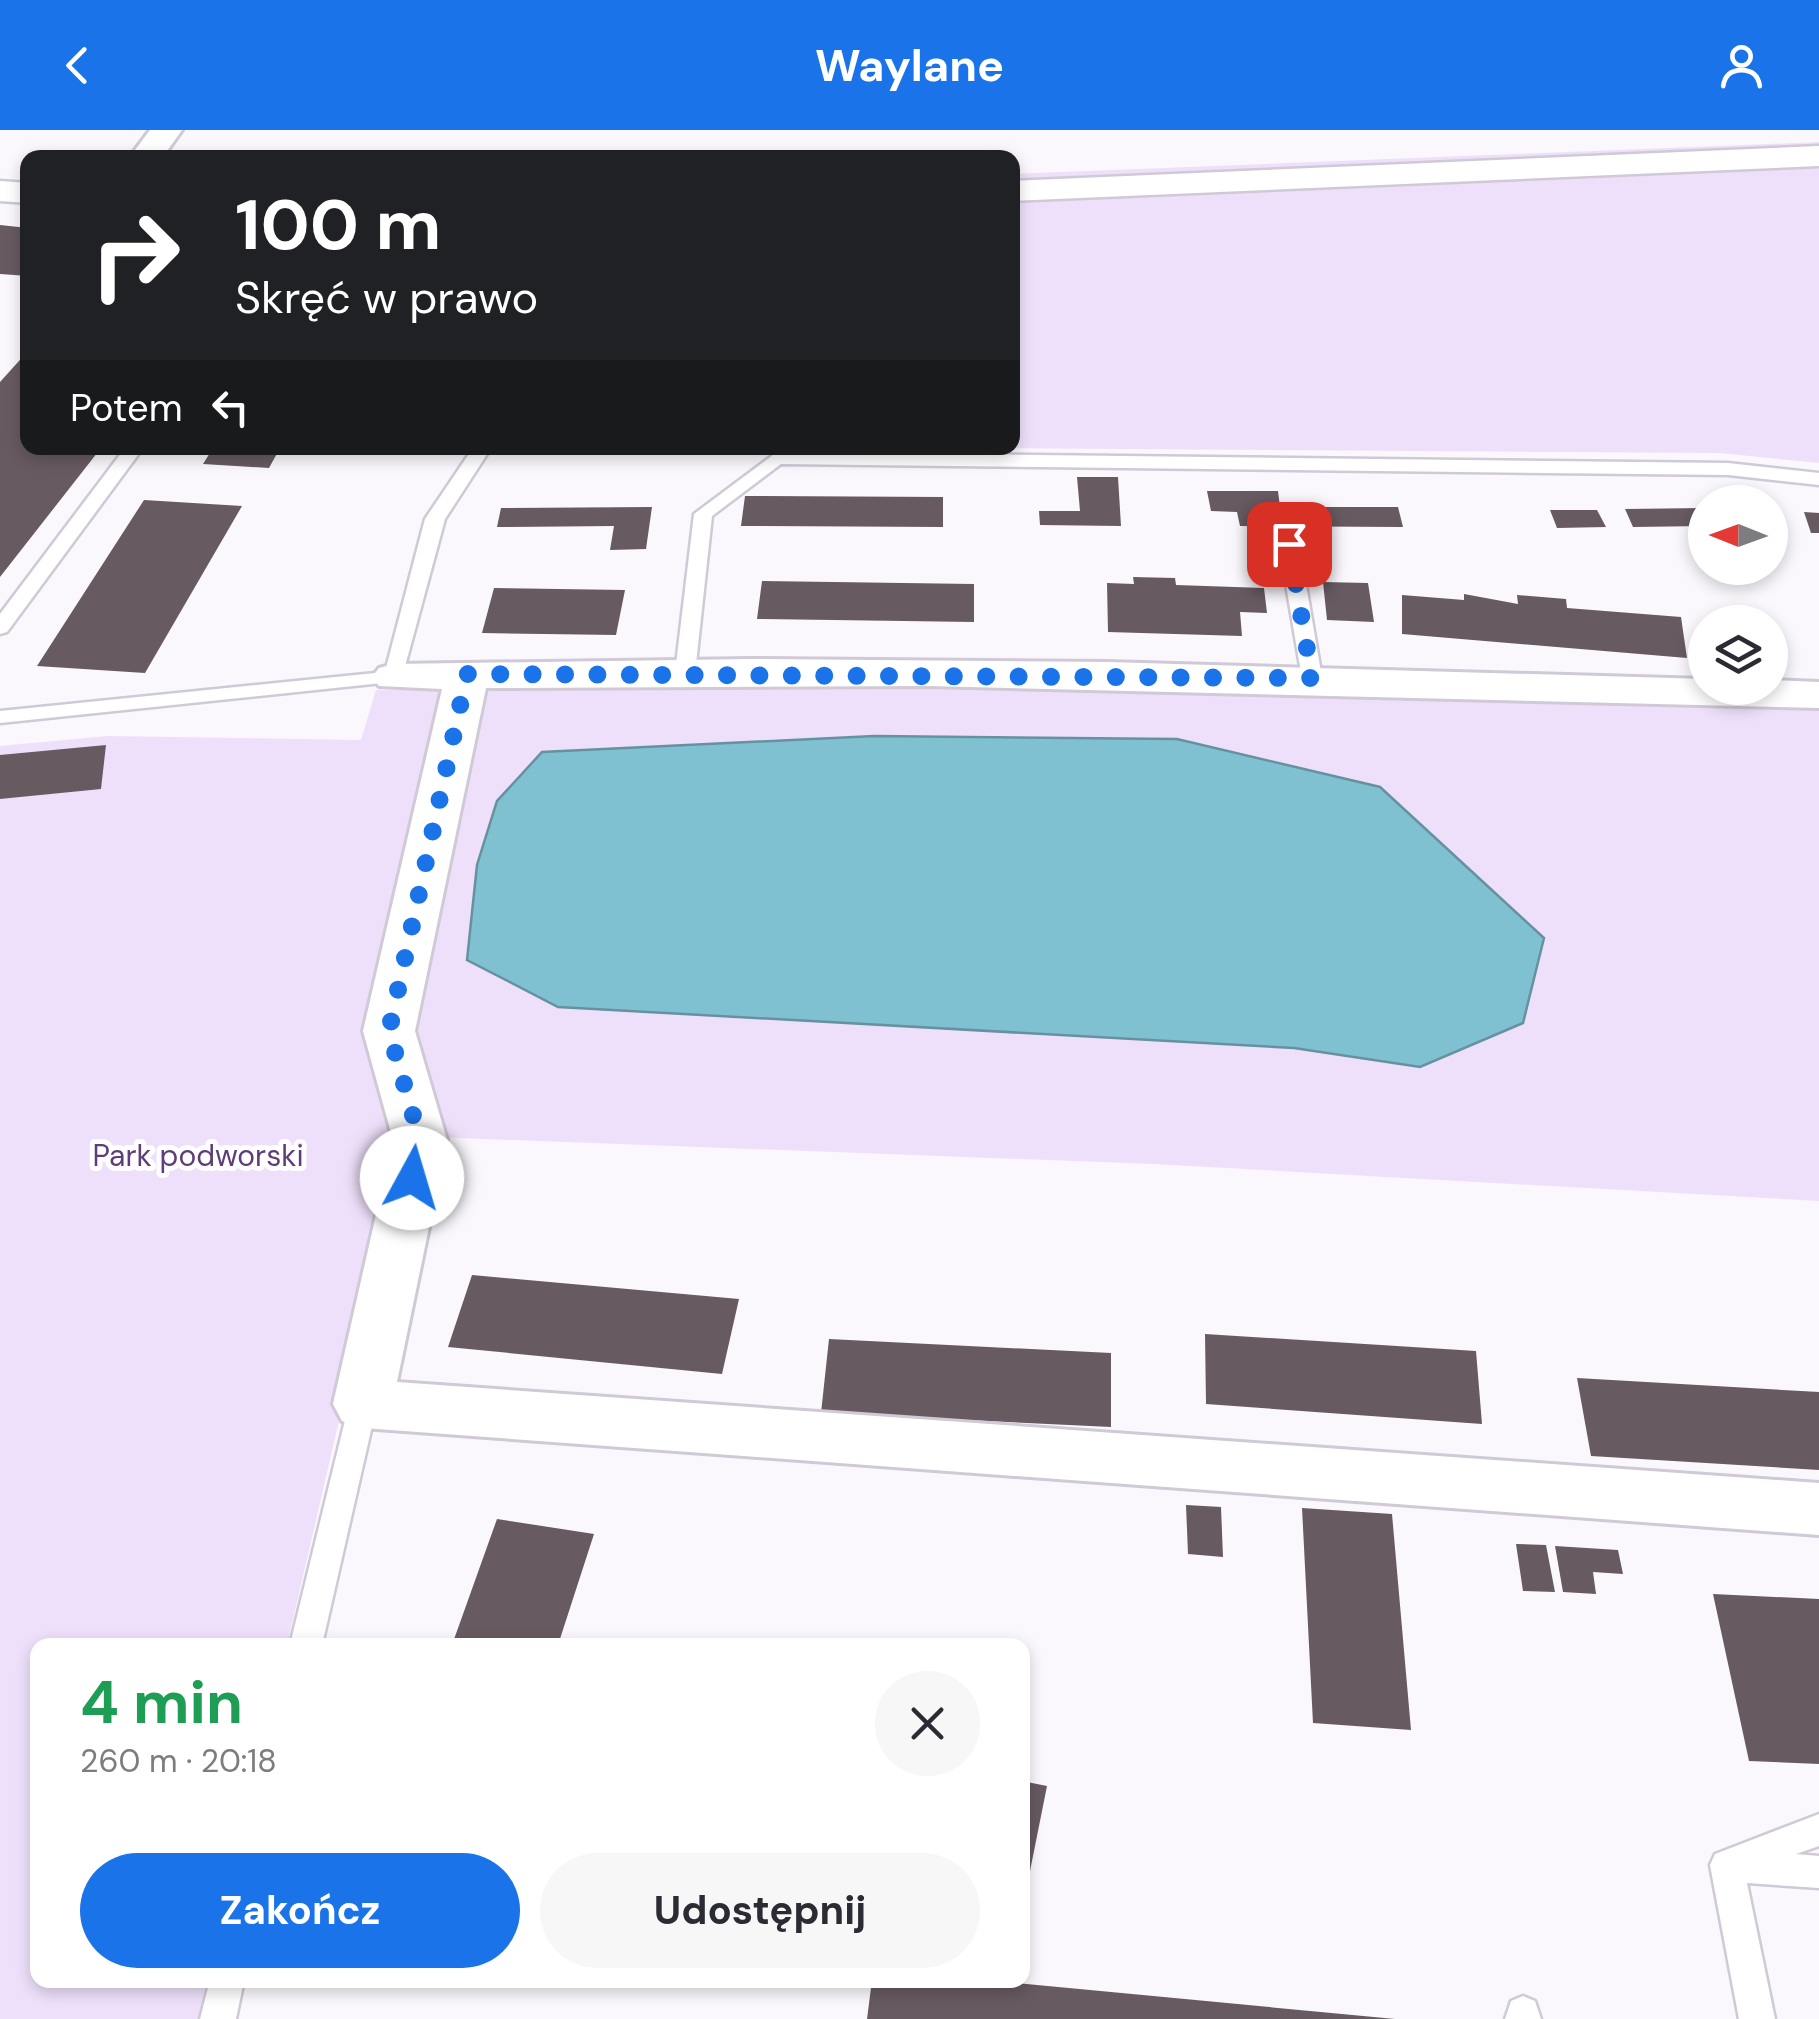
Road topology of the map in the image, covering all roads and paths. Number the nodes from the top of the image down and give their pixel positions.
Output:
1 (1819, 156) edge
2 (1020, 190) edge
3 (129, 455) edge
4 (477, 455) edge
5 (1819, 479) edge
6 (1289, 544) dead end
7 (0, 628) edge
8 (685, 673) junction
9 (467, 674) junction
10 (394, 677) junction
11 (1312, 678) junction
12 (1819, 695) edge
13 (0, 717) edge
14 (363, 1404) junction
15 (1819, 1509) edge
16 (308, 1638) edge
17 (1819, 1830) edge
18 (1727, 1865) junction
19 (1819, 1872) edge
20 (226, 1988) edge
21 (218, 2019) edge
22 (1757, 2019) edge

1 - 2 street
3 - 7 lane
4 - 10 lane
5 - 8 lane
6 - 11 lane
8 - 9 street
8 - 11 street
9 - 10 street
9 - 14 street
10 - 13 lane
11 - 12 street
14 - 15 street
14 - 16 lane
17 - 18 lane
18 - 19 lane
18 - 22 lane
20 - 21 lane

